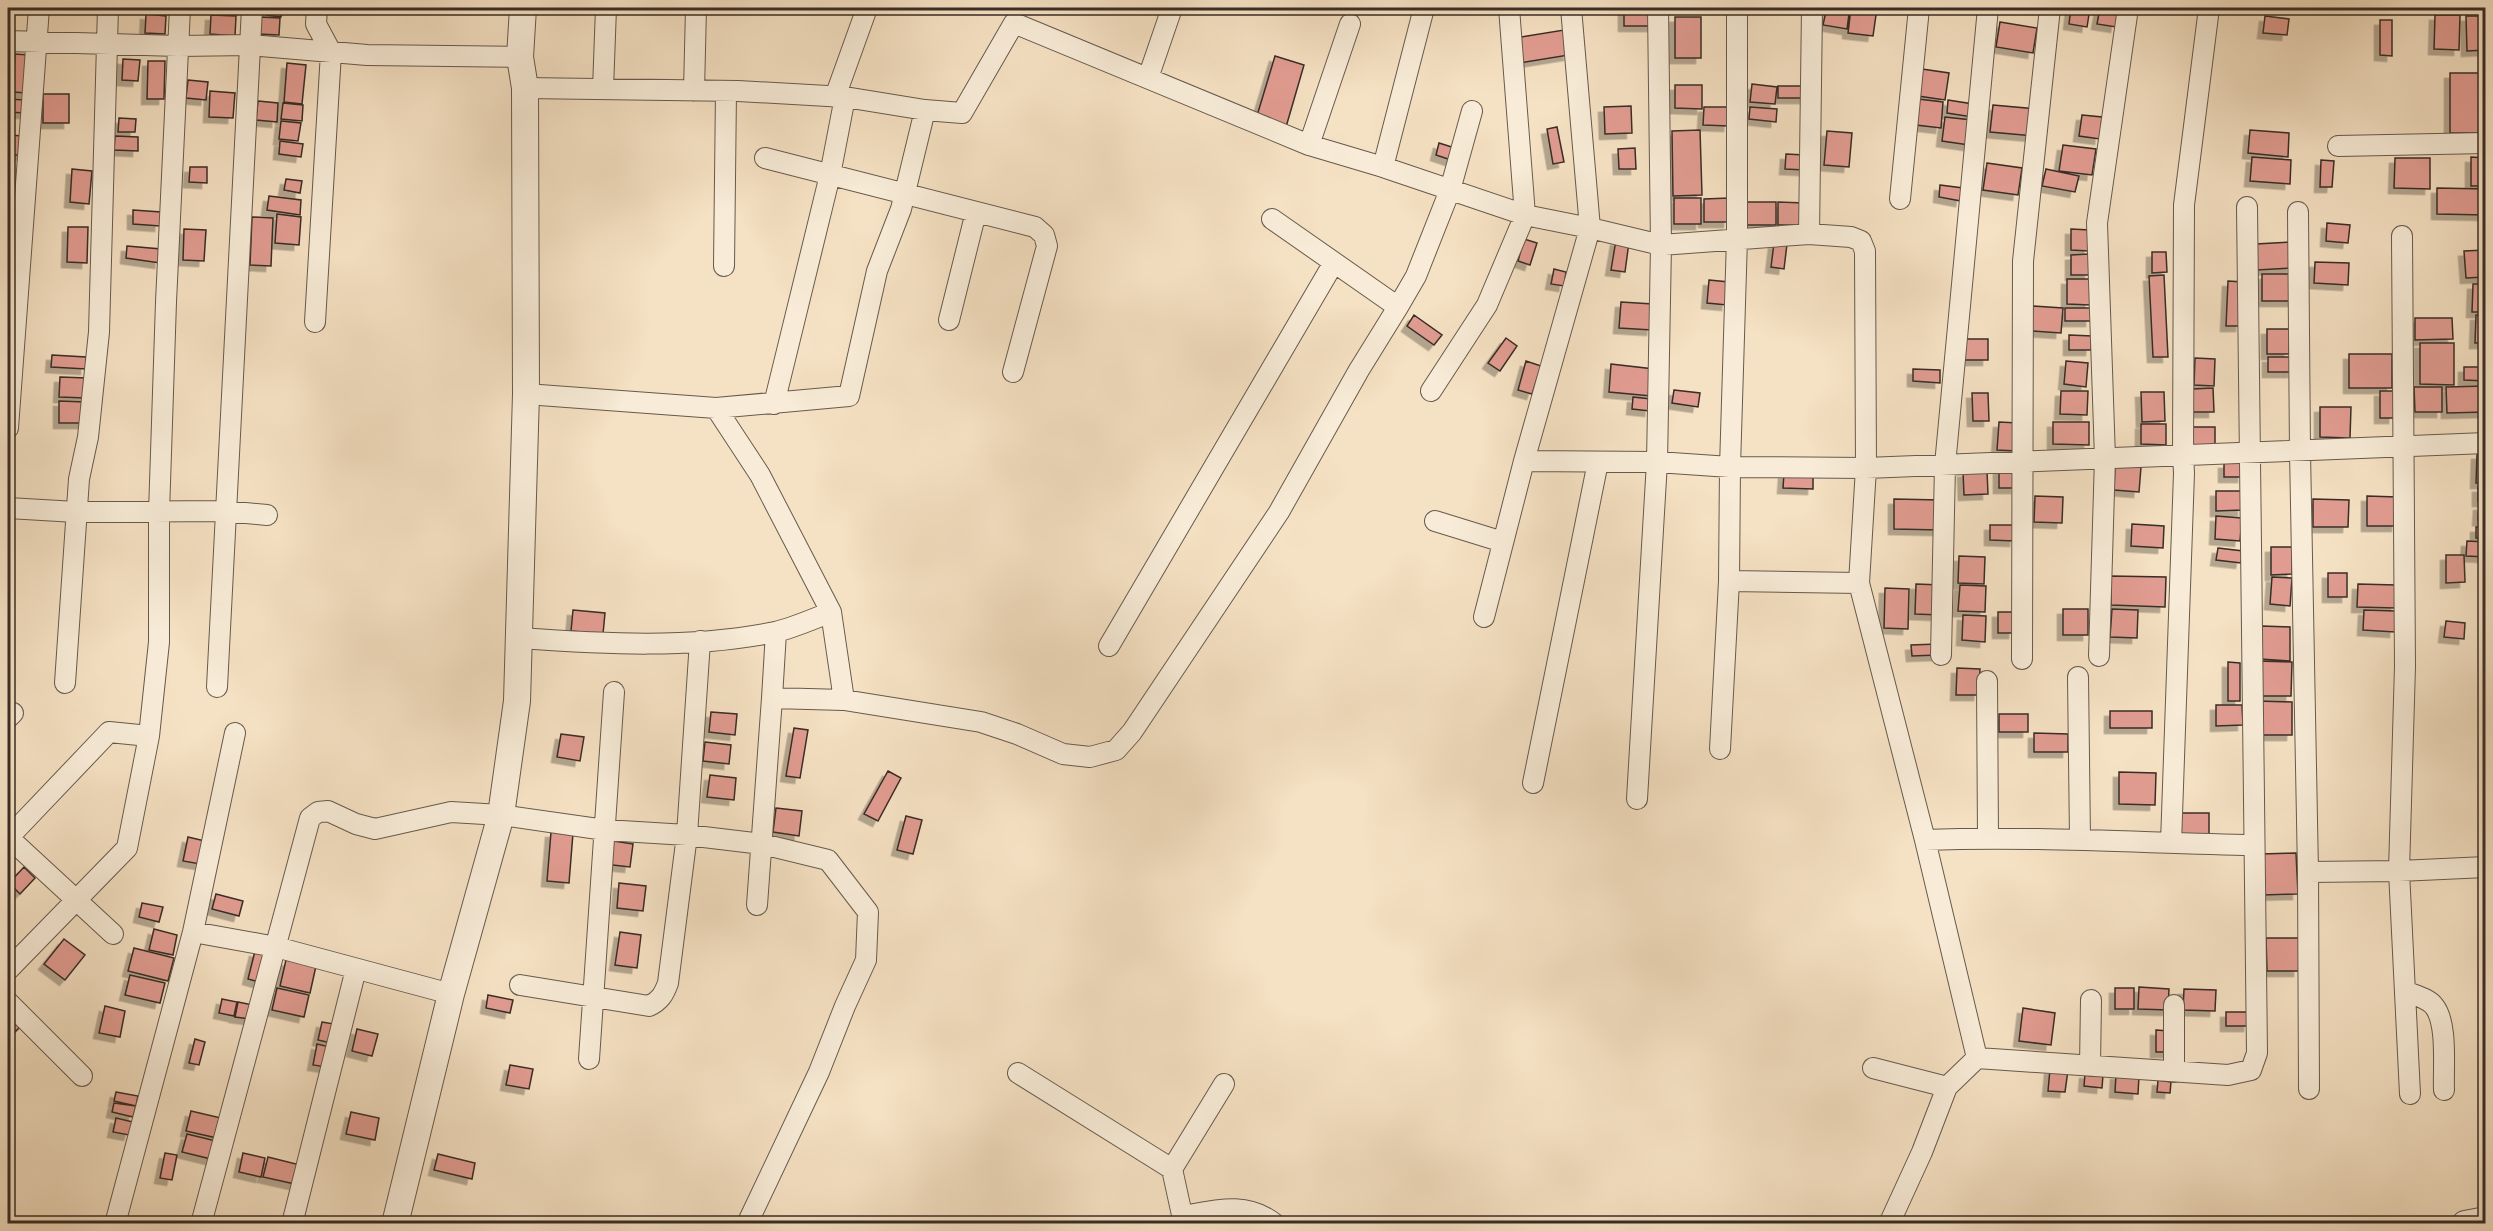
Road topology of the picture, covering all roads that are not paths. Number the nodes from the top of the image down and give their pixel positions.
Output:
1 (39, 8) edge
2 (108, 8) edge
3 (180, 8) edge
4 (252, 8) edge
5 (317, 8) edge
6 (523, 8) edge
7 (606, 8) edge
8 (696, 8) edge
9 (867, 8) edge
10 (1172, 8) edge
11 (1424, 8) edge
12 (1509, 8) edge
13 (1571, 8) edge
14 (1658, 8) edge
15 (1737, 8) edge
16 (1812, 8) edge
17 (1919, 8) edge
18 (1988, 8) edge
19 (2050, 8) edge
20 (2128, 8) edge
21 (2209, 8) edge
22 (1017, 15) edge
23 (1350, 24) dead end
24 (8, 41) edge
25 (37, 42) junction
26 (107, 44) junction
27 (250, 45) junction
28 (178, 46) junction
29 (330, 52) junction
30 (520, 57) junction
31 (1148, 78) junction
32 (525, 88) junction
33 (603, 89) junction
34 (694, 91) junction
35 (726, 91) junction
36 (840, 97) junction
37 (925, 110) junction
38 (1472, 111) dead end
39 (2486, 143) edge
40 (1310, 145) junction
41 (2338, 146) dead end
42 (765, 158) dead end
43 (1383, 167) junction
44 (830, 175) junction
45 (1449, 190) junction
46 (905, 193) junction
47 (1900, 199) dead end
48 (2247, 207) dead end
49 (976, 212) junction
50 (2298, 212) dead end
51 (1525, 215) junction
52 (1272, 219) dead end
53 (1590, 228) junction
54 (1809, 234) junction
55 (2402, 236) dead end
56 (1737, 238) junction
57 (1660, 245) junction
58 (1333, 264) junction
59 (724, 266) dead end
60 (1398, 308) junction
61 (949, 320) dead end
62 (315, 322) dead end
63 (1013, 372) dead end
64 (1431, 391) dead end
65 (526, 394) junction
66 (774, 404) junction
67 (716, 408) junction
68 (8, 428) edge
69 (2486, 443) edge
70 (2404, 448) junction
71 (2249, 452) junction
72 (2300, 452) junction
73 (2183, 456) junction
74 (2105, 458) junction
75 (1524, 461) junction
76 (1598, 462) junction
77 (1657, 462) junction
78 (2023, 463) junction
79 (1945, 465) junction
80 (1730, 467) junction
81 (1866, 468) junction
82 (8, 507) edge
83 (225, 511) junction
84 (76, 512) junction
85 (159, 513) junction
86 (267, 515) dead end
87 (1436, 522) dead end
88 (1503, 542) junction
89 (1729, 581) junction
90 (1859, 583) junction
91 (831, 612) junction
92 (1484, 617) dead end
93 (776, 632) junction
94 (519, 638) junction
95 (700, 641) junction
96 (1109, 646) dead end
97 (1941, 655) dead end
98 (2099, 656) dead end
99 (2022, 659) dead end
100 (2078, 677) dead end
101 (1988, 681) dead end
102 (65, 683) dead end
103 (217, 687) dead end
104 (614, 692) dead end
105 (772, 698) junction
106 (844, 700) junction
107 (235, 733) dead end
108 (149, 736) junction
109 (1720, 749) dead end
110 (1533, 783) dead end
111 (1637, 799) dead end
112 (501, 815) junction
113 (605, 830) junction
114 (687, 835) junction
115 (8, 838) edge
116 (1988, 838) junction
117 (2080, 839) junction
118 (1925, 840) junction
119 (2171, 843) junction
120 (762, 844) junction
121 (2254, 845) junction
122 (2486, 867) edge
123 (2399, 871) junction
124 (2308, 872) junction
125 (77, 901) junction
126 (757, 905) dead end
127 (193, 933) junction
128 (113, 934) dead end
129 (276, 947) junction
130 (356, 969) junction
131 (8, 970) edge
132 (520, 985) dead end
133 (2405, 991) junction
134 (451, 994) junction
135 (593, 998) junction
136 (2091, 1000) dead end
137 (8, 1002) edge
138 (2174, 1005) dead end
139 (1977, 1058) junction
140 (589, 1059) dead end
141 (2090, 1066) junction
142 (1873, 1068) dead end
143 (2174, 1071) junction
144 (1018, 1073) dead end
145 (82, 1076) dead end
146 (1224, 1084) dead end
147 (1947, 1087) junction
148 (2309, 1089) dead end
149 (2444, 1090) dead end
150 (2410, 1094) dead end
151 (1172, 1169) junction
152 (1184, 1220) edge
153 (2486, 1220) edge
154 (116, 1224) edge
155 (201, 1224) edge
156 (292, 1224) edge
157 (394, 1224) edge
158 (747, 1224) edge
159 (1275, 1224) edge
160 (1889, 1224) edge
161 (2464, 1224) edge

1 - 25 street
2 - 26 street
3 - 28 street
4 - 27 street
5 - 29 street
6 - 30 street
7 - 33 street
8 - 34 street
9 - 36 street
10 - 31 street
11 - 43 street
12 - 51 street
13 - 53 street
14 - 57 street
15 - 56 street
16 - 54 street
17 - 47 street
18 - 79 street
19 - 78 street
20 - 74 street
21 - 73 street
22 - 31 street
22 - 37 street
23 - 40 street
24 - 25 street
25 - 26 street
25 - 68 street
26 - 28 street
26 - 84 street
27 - 28 street
27 - 29 street
27 - 83 street
28 - 85 street
29 - 30 street
29 - 62 street
30 - 32 street
31 - 40 street
32 - 33 street
32 - 65 street
33 - 34 street
34 - 35 street
35 - 36 street
35 - 59 street
36 - 37 street
36 - 44 street
37 - 46 street
38 - 45 street
39 - 41 street
40 - 43 street
42 - 44 street
43 - 45 street
44 - 46 street
44 - 66 street
45 - 51 street
45 - 60 street
46 - 49 street
46 - 66 street
48 - 71 street
49 - 61 street
49 - 63 street
50 - 72 street
51 - 53 street
51 - 64 street
52 - 58 street
53 - 57 street
53 - 75 street
54 - 56 street
54 - 81 street
55 - 70 street
56 - 57 street
56 - 80 street
57 - 77 street
58 - 60 street
58 - 96 street
60 - 106 street
65 - 67 street
65 - 94 street
66 - 67 street
67 - 91 street
69 - 70 street
70 - 72 street
70 - 123 street
71 - 72 street
71 - 73 street
71 - 121 street
72 - 124 street
73 - 74 street
73 - 119 street
74 - 78 street
74 - 98 street
75 - 76 street
75 - 88 street
76 - 77 street
76 - 110 street
77 - 80 street
77 - 111 street
78 - 79 street
78 - 99 street
79 - 81 street
79 - 97 street
80 - 81 street
80 - 89 street
81 - 90 street
82 - 84 street
83 - 85 street
83 - 86 street
83 - 103 street
84 - 85 street
84 - 102 street
85 - 108 street
87 - 88 street
88 - 92 street
89 - 90 street
89 - 109 street
90 - 118 street
91 - 93 street
91 - 106 street
93 - 95 street
93 - 105 street
94 - 95 street
94 - 112 street
95 - 114 street
100 - 117 street
101 - 116 street
104 - 113 street
105 - 106 street
105 - 120 street
107 - 127 street
108 - 115 street
108 - 125 street
112 - 113 street
112 - 129 street
112 - 134 street
113 - 114 street
113 - 135 street
114 - 120 street
114 - 135 street
115 - 125 street
116 - 117 street
116 - 118 street
117 - 119 street
118 - 139 street
119 - 121 street
120 - 126 street
120 - 158 street
121 - 143 street
122 - 123 street
123 - 124 street
123 - 133 street
124 - 148 street
125 - 128 street
125 - 131 street
127 - 129 street
127 - 154 street
129 - 130 street
129 - 155 street
130 - 134 street
130 - 156 street
132 - 135 street
133 - 149 street
133 - 150 street
134 - 157 street
135 - 140 street
136 - 141 street
137 - 145 street
138 - 143 street
139 - 141 street
139 - 147 street
141 - 143 street
142 - 147 street
144 - 151 street
146 - 151 street
147 - 160 street
151 - 152 street
152 - 159 street
153 - 161 street

